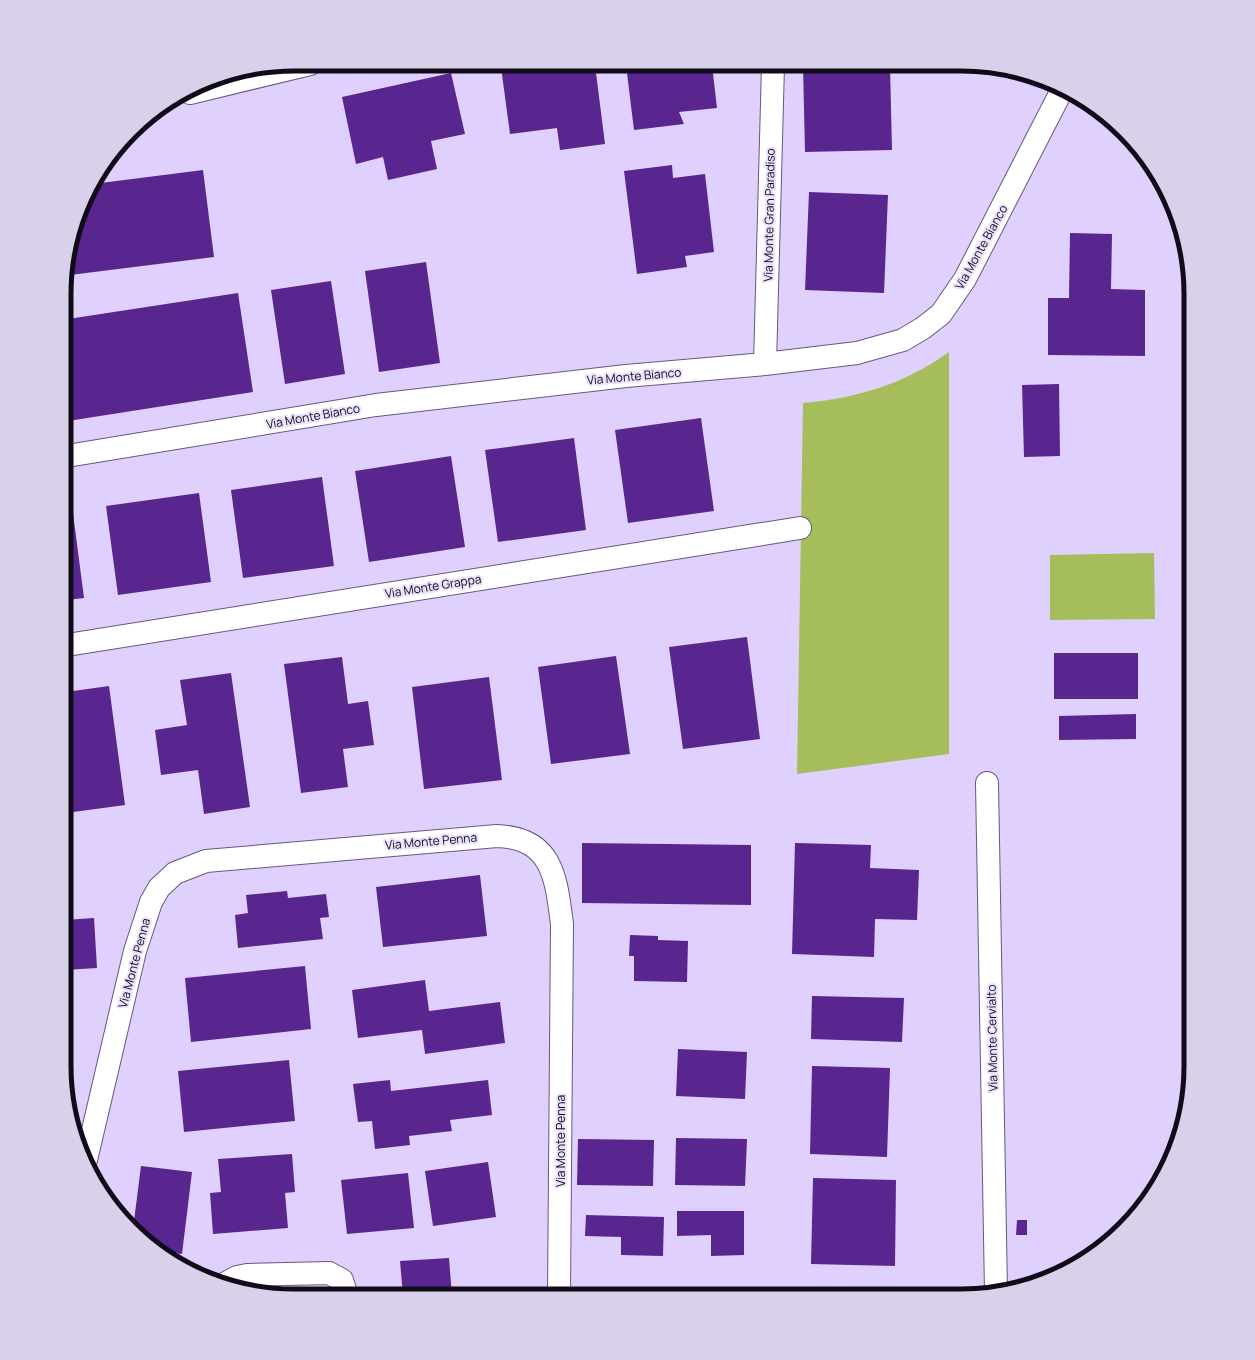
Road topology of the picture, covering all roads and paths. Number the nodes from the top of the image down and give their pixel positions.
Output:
1 (773, 71) edge
2 (261, 74) edge
3 (208, 88) edge
4 (1060, 94) edge
5 (765, 364) junction
6 (71, 455) edge
7 (800, 528) dead end
8 (71, 644) edge
9 (987, 783) dead end
10 (88, 1152) edge
11 (232, 1280) edge
12 (996, 1286) edge
13 (345, 1289) edge
14 (559, 1289) edge

1 - 5 street, Via Monte Gran Paradiso
2 - 3 street
4 - 5 street, Via Monte Bianco
5 - 6 street, Via Monte Bianco
7 - 8 street, Via Monte Grappa
9 - 12 street, Via Monte Cervialto
10 - 14 street, Via Monte Penna
11 - 13 street

